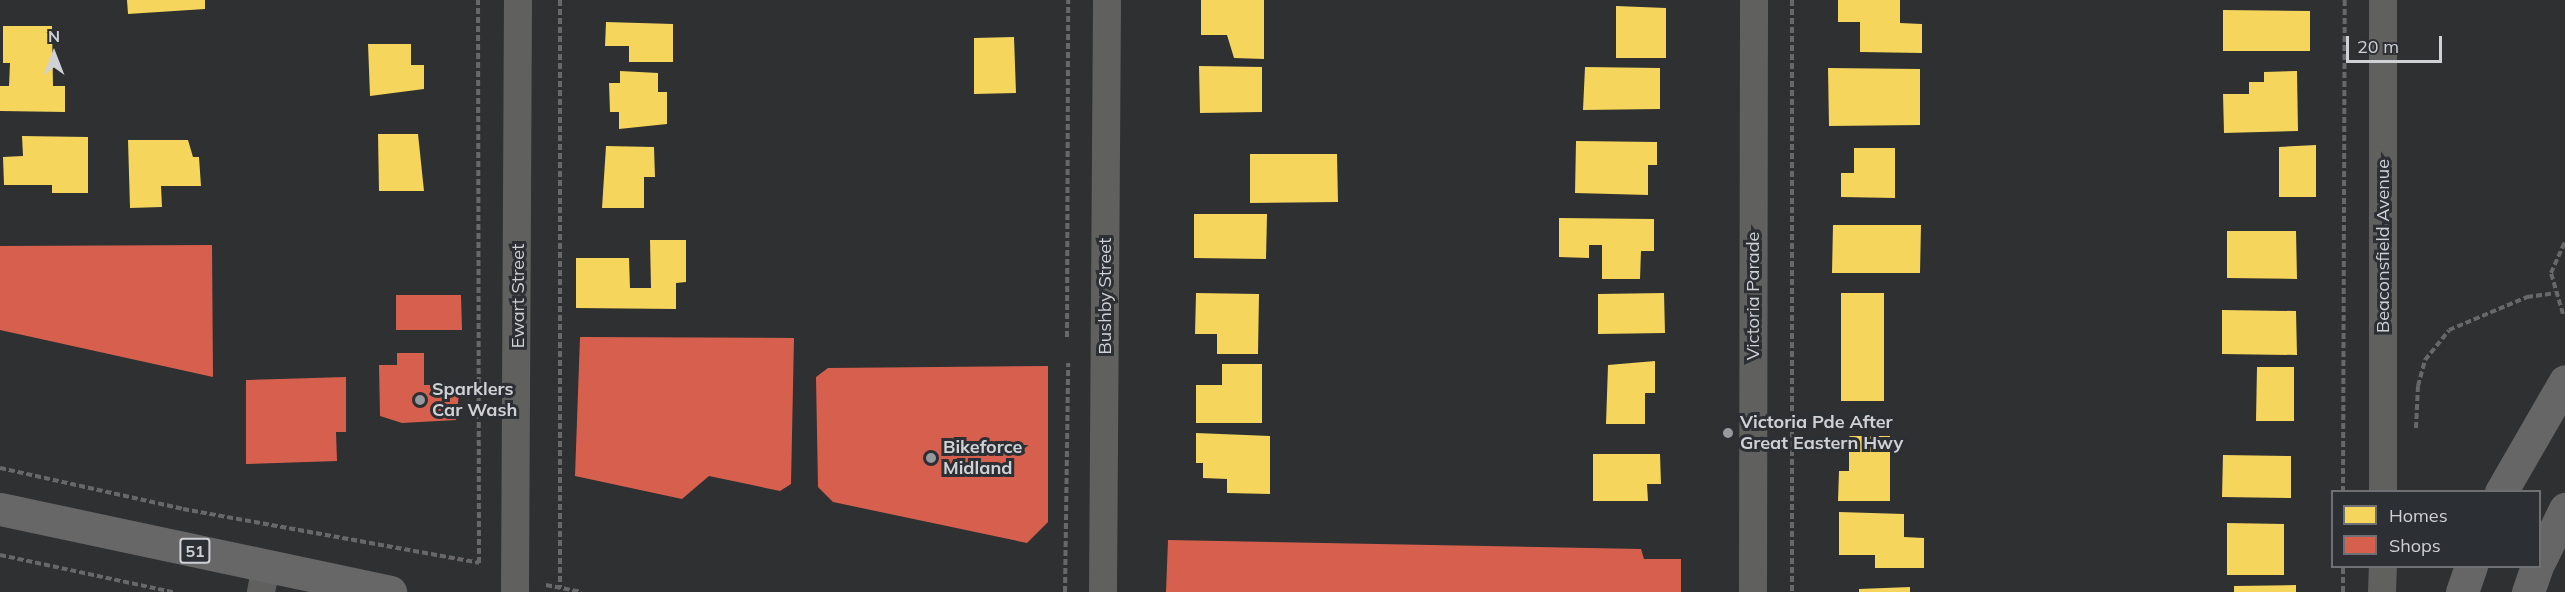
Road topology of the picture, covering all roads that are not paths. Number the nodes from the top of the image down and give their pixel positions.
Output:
1 (518, 0) edge
2 (1107, 0) edge
3 (1754, 0) edge
4 (2383, 0) edge
5 (2565, 381) edge
6 (2383, 490) edge
7 (2502, 490) edge
8 (0, 509) edge
9 (2565, 509) edge
10 (2541, 558) edge
11 (2383, 568) edge
12 (2471, 568) edge
13 (2537, 568) edge
14 (264, 579) edge
15 (390, 592) edge
16 (515, 592) edge
17 (1103, 592) edge
18 (1753, 592) edge
19 (2382, 592) edge
20 (2462, 592) edge
21 (2528, 592) edge

1 - 16 street, Ewart Street
2 - 17 street, Bushby Street
3 - 18 street, Victoria Parade
4 - 6 street, Beaconsfield Avenue
5 - 7 highway
8 - 14 highway, 51
9 - 10 highway
11 - 19 street
12 - 20 highway
13 - 21 highway
14 - 15 highway, 51

